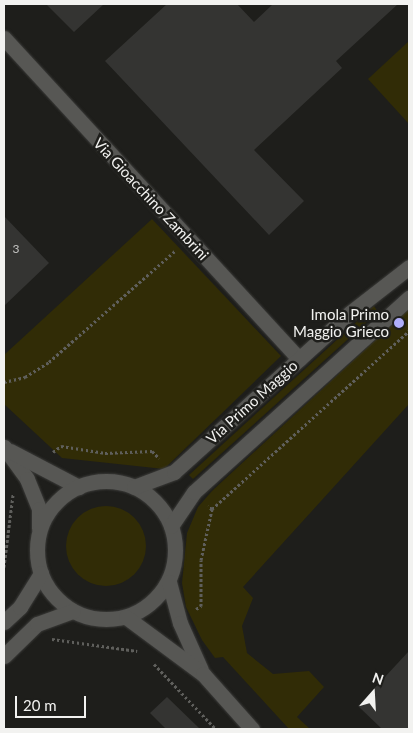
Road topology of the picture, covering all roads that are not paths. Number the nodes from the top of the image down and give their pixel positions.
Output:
1 (4, 38) edge
2 (409, 267) edge
3 (409, 298) edge
4 (299, 359) junction
5 (5, 448) edge
6 (79, 487) junction
7 (134, 487) junction
8 (171, 526) junction
9 (39, 534) junction
10 (41, 572) junction
11 (168, 582) junction
12 (73, 611) junction
13 (126, 617) junction
14 (4, 622) edge
15 (4, 656) edge
16 (203, 674) junction
17 (252, 729) edge

1 - 4 street, Via Gioacchino Zambrini
2 - 4 street, Via Primo Maggio
3 - 8 street, Via Primo Maggio
4 - 7 street, Via Primo Maggio
5 - 6 street
5 - 9 street
6 - 7 street, Via Primo Maggio
6 - 9 street, Via Primo Maggio
7 - 8 street, Via Primo Maggio
8 - 11 street, Via Primo Maggio
9 - 10 street, Via Primo Maggio
10 - 12 street, Via Primo Maggio
10 - 14 street
11 - 13 street, Via Primo Maggio
11 - 16 street
12 - 13 street, Via Primo Maggio
12 - 15 street
13 - 16 street
16 - 17 street

